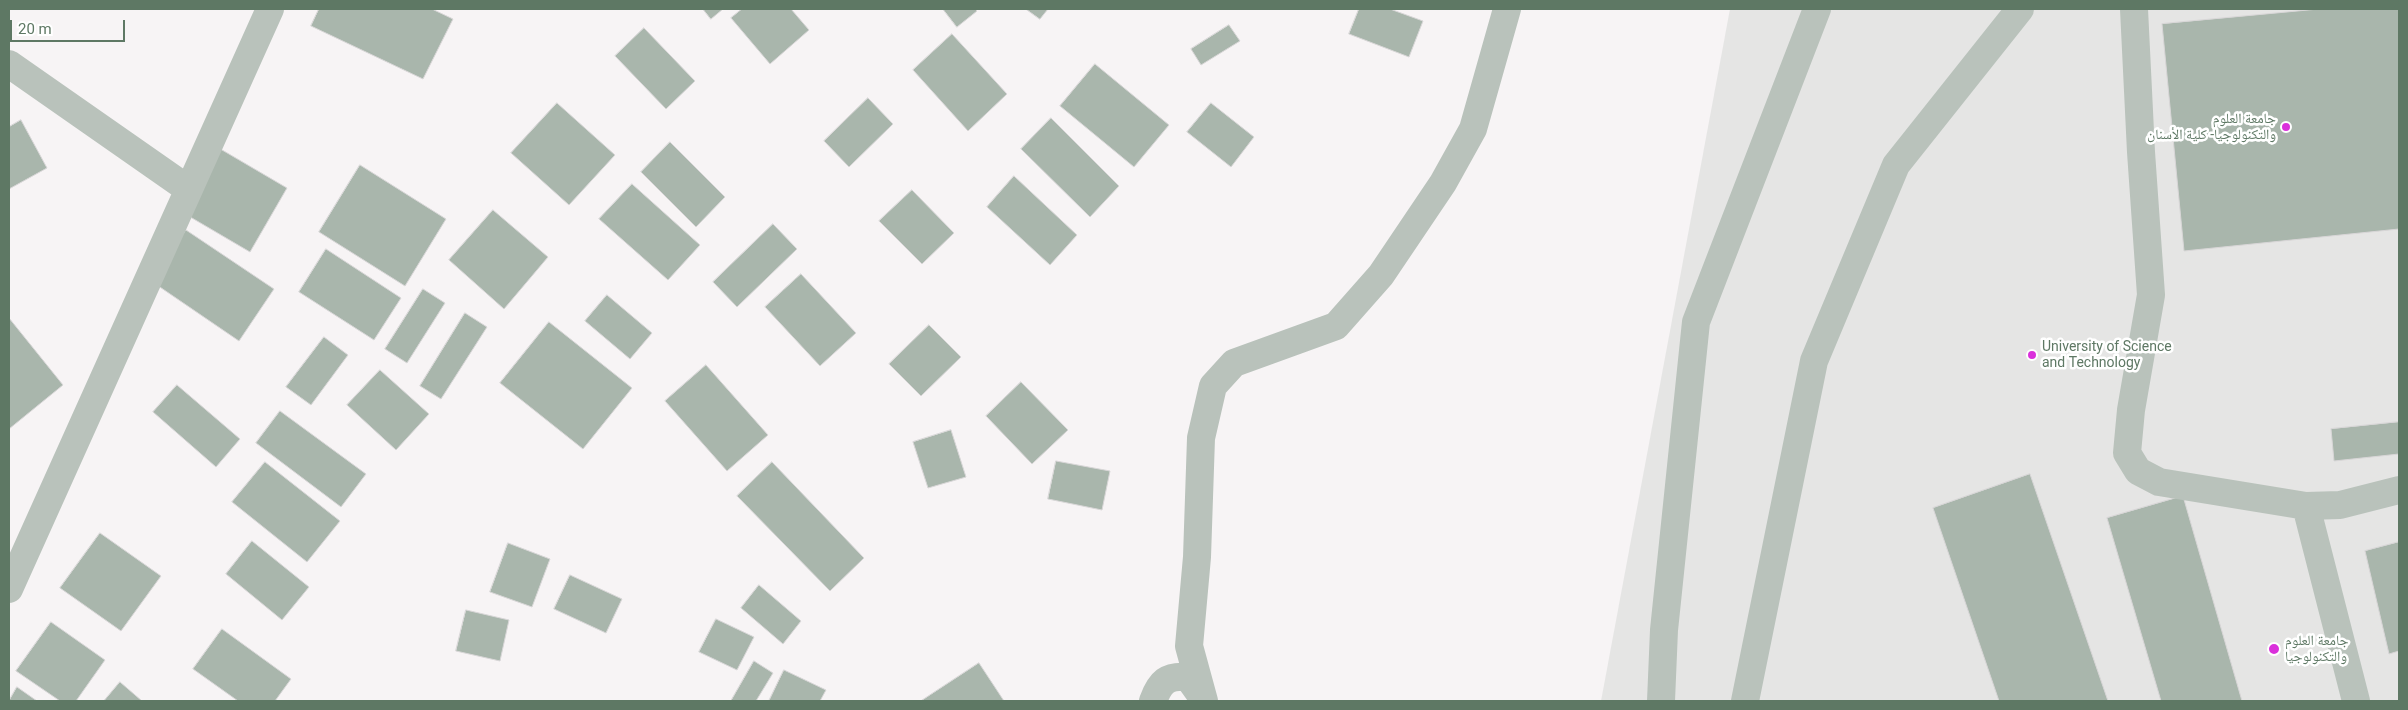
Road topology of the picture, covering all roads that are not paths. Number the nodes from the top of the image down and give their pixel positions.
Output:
1 (270, 9) edge
2 (1507, 9) edge
3 (1817, 9) edge
4 (2020, 9) edge
5 (2134, 9) edge
6 (9, 64) edge
7 (188, 189) junction
8 (2399, 490) edge
9 (2306, 506) junction
10 (9, 589) edge
11 (1203, 700) edge
12 (1153, 701) edge
13 (1662, 701) edge
14 (1745, 701) edge
15 (2356, 701) edge

1 - 7 street
2 - 11 street
3 - 13 street
4 - 14 street
5 - 9 street
6 - 7 street
7 - 10 street
8 - 9 street
9 - 15 street
11 - 12 street

